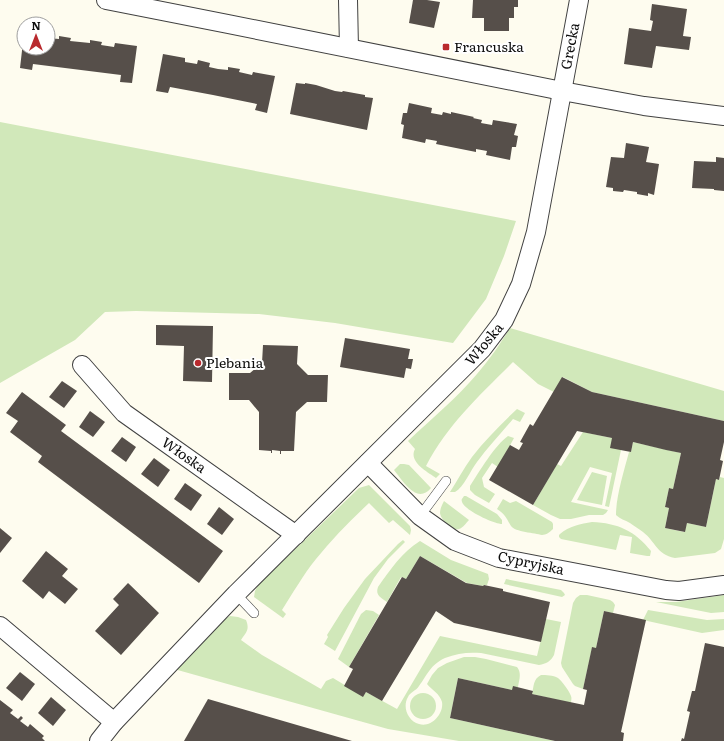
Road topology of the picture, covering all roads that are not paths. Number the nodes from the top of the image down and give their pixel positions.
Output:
1 (106, 0) edge
2 (348, 0) edge
3 (579, 0) edge
4 (150, 4) edge
5 (348, 48) junction
6 (562, 91) junction
7 (724, 116) edge
8 (82, 365) dead end
9 (368, 464) junction
10 (446, 481) dead end
11 (420, 516) junction
12 (296, 535) junction
13 (724, 585) edge
14 (236, 594) junction
15 (254, 613) dead end
16 (0, 626) edge
17 (114, 722) junction
18 (99, 741) edge

1 - 4 street
2 - 5 street
3 - 6 street, Grecka
4 - 5 street
5 - 6 street
6 - 7 street
6 - 9 street, Włoska
8 - 12 street, Włoska
9 - 11 street, Cypryjska
9 - 12 street, Włoska
10 - 11 lane
11 - 13 street, Cypryjska
12 - 14 street, Włoska
14 - 15 lane
14 - 17 street, Włoska
16 - 17 street
17 - 18 street, Włoska

